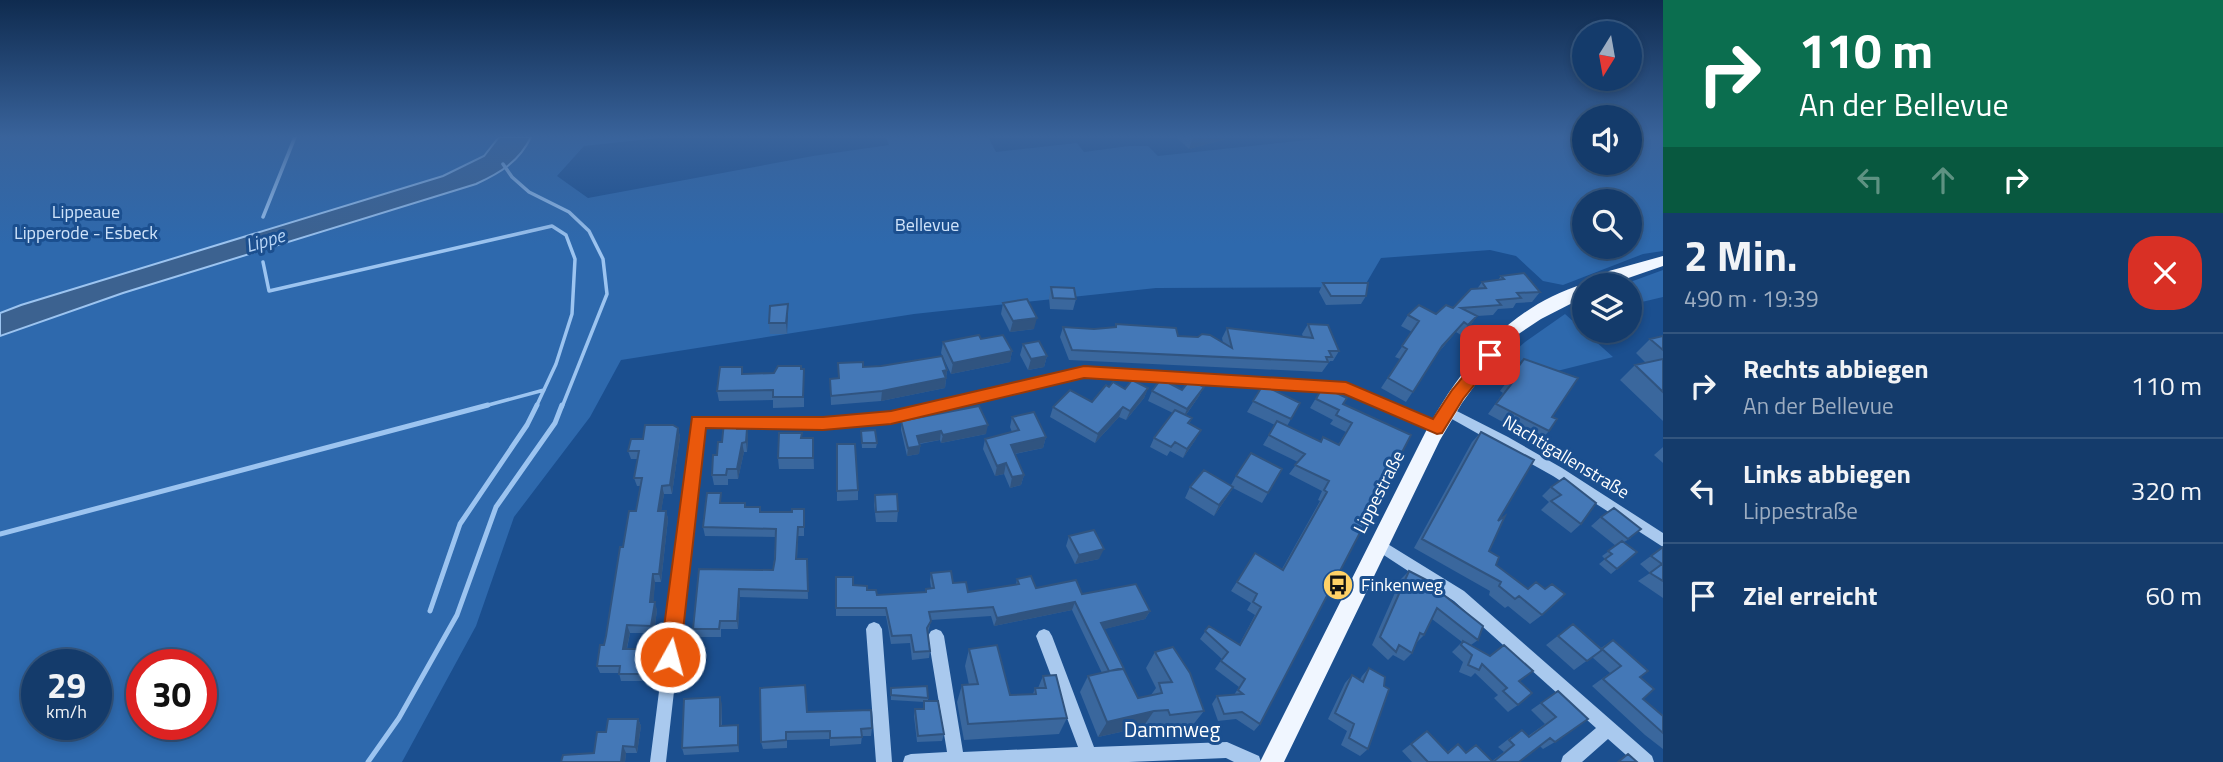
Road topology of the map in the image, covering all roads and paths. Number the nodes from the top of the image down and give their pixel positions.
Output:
1 (1663, 261) edge
2 (1622, 273) edge
3 (1572, 296) edge
4 (1442, 420) junction
5 (1663, 541) edge
6 (1378, 544) junction
7 (874, 629) dead end
8 (936, 635) dead end
9 (1044, 636) dead end
10 (1608, 729) junction
11 (1088, 754) junction
12 (956, 760) junction
13 (657, 762) edge
14 (884, 762) edge
15 (911, 762) edge
16 (1253, 762) edge
17 (1272, 762) edge
18 (1569, 762) edge
19 (1646, 762) edge

1 - 2 main road
3 - 4 main road, Lippestraße
4 - 5 street, Nachtigallenstraße
4 - 6 main road, Lippestraße
4 - 13 street, Nachtigallenstraße
6 - 10 street
6 - 17 main road, Lippestraße
7 - 14 street
8 - 12 street
9 - 11 street
10 - 18 street
10 - 19 street
11 - 12 street, Dammweg
11 - 16 street, Dammweg
12 - 15 street, Dammweg

